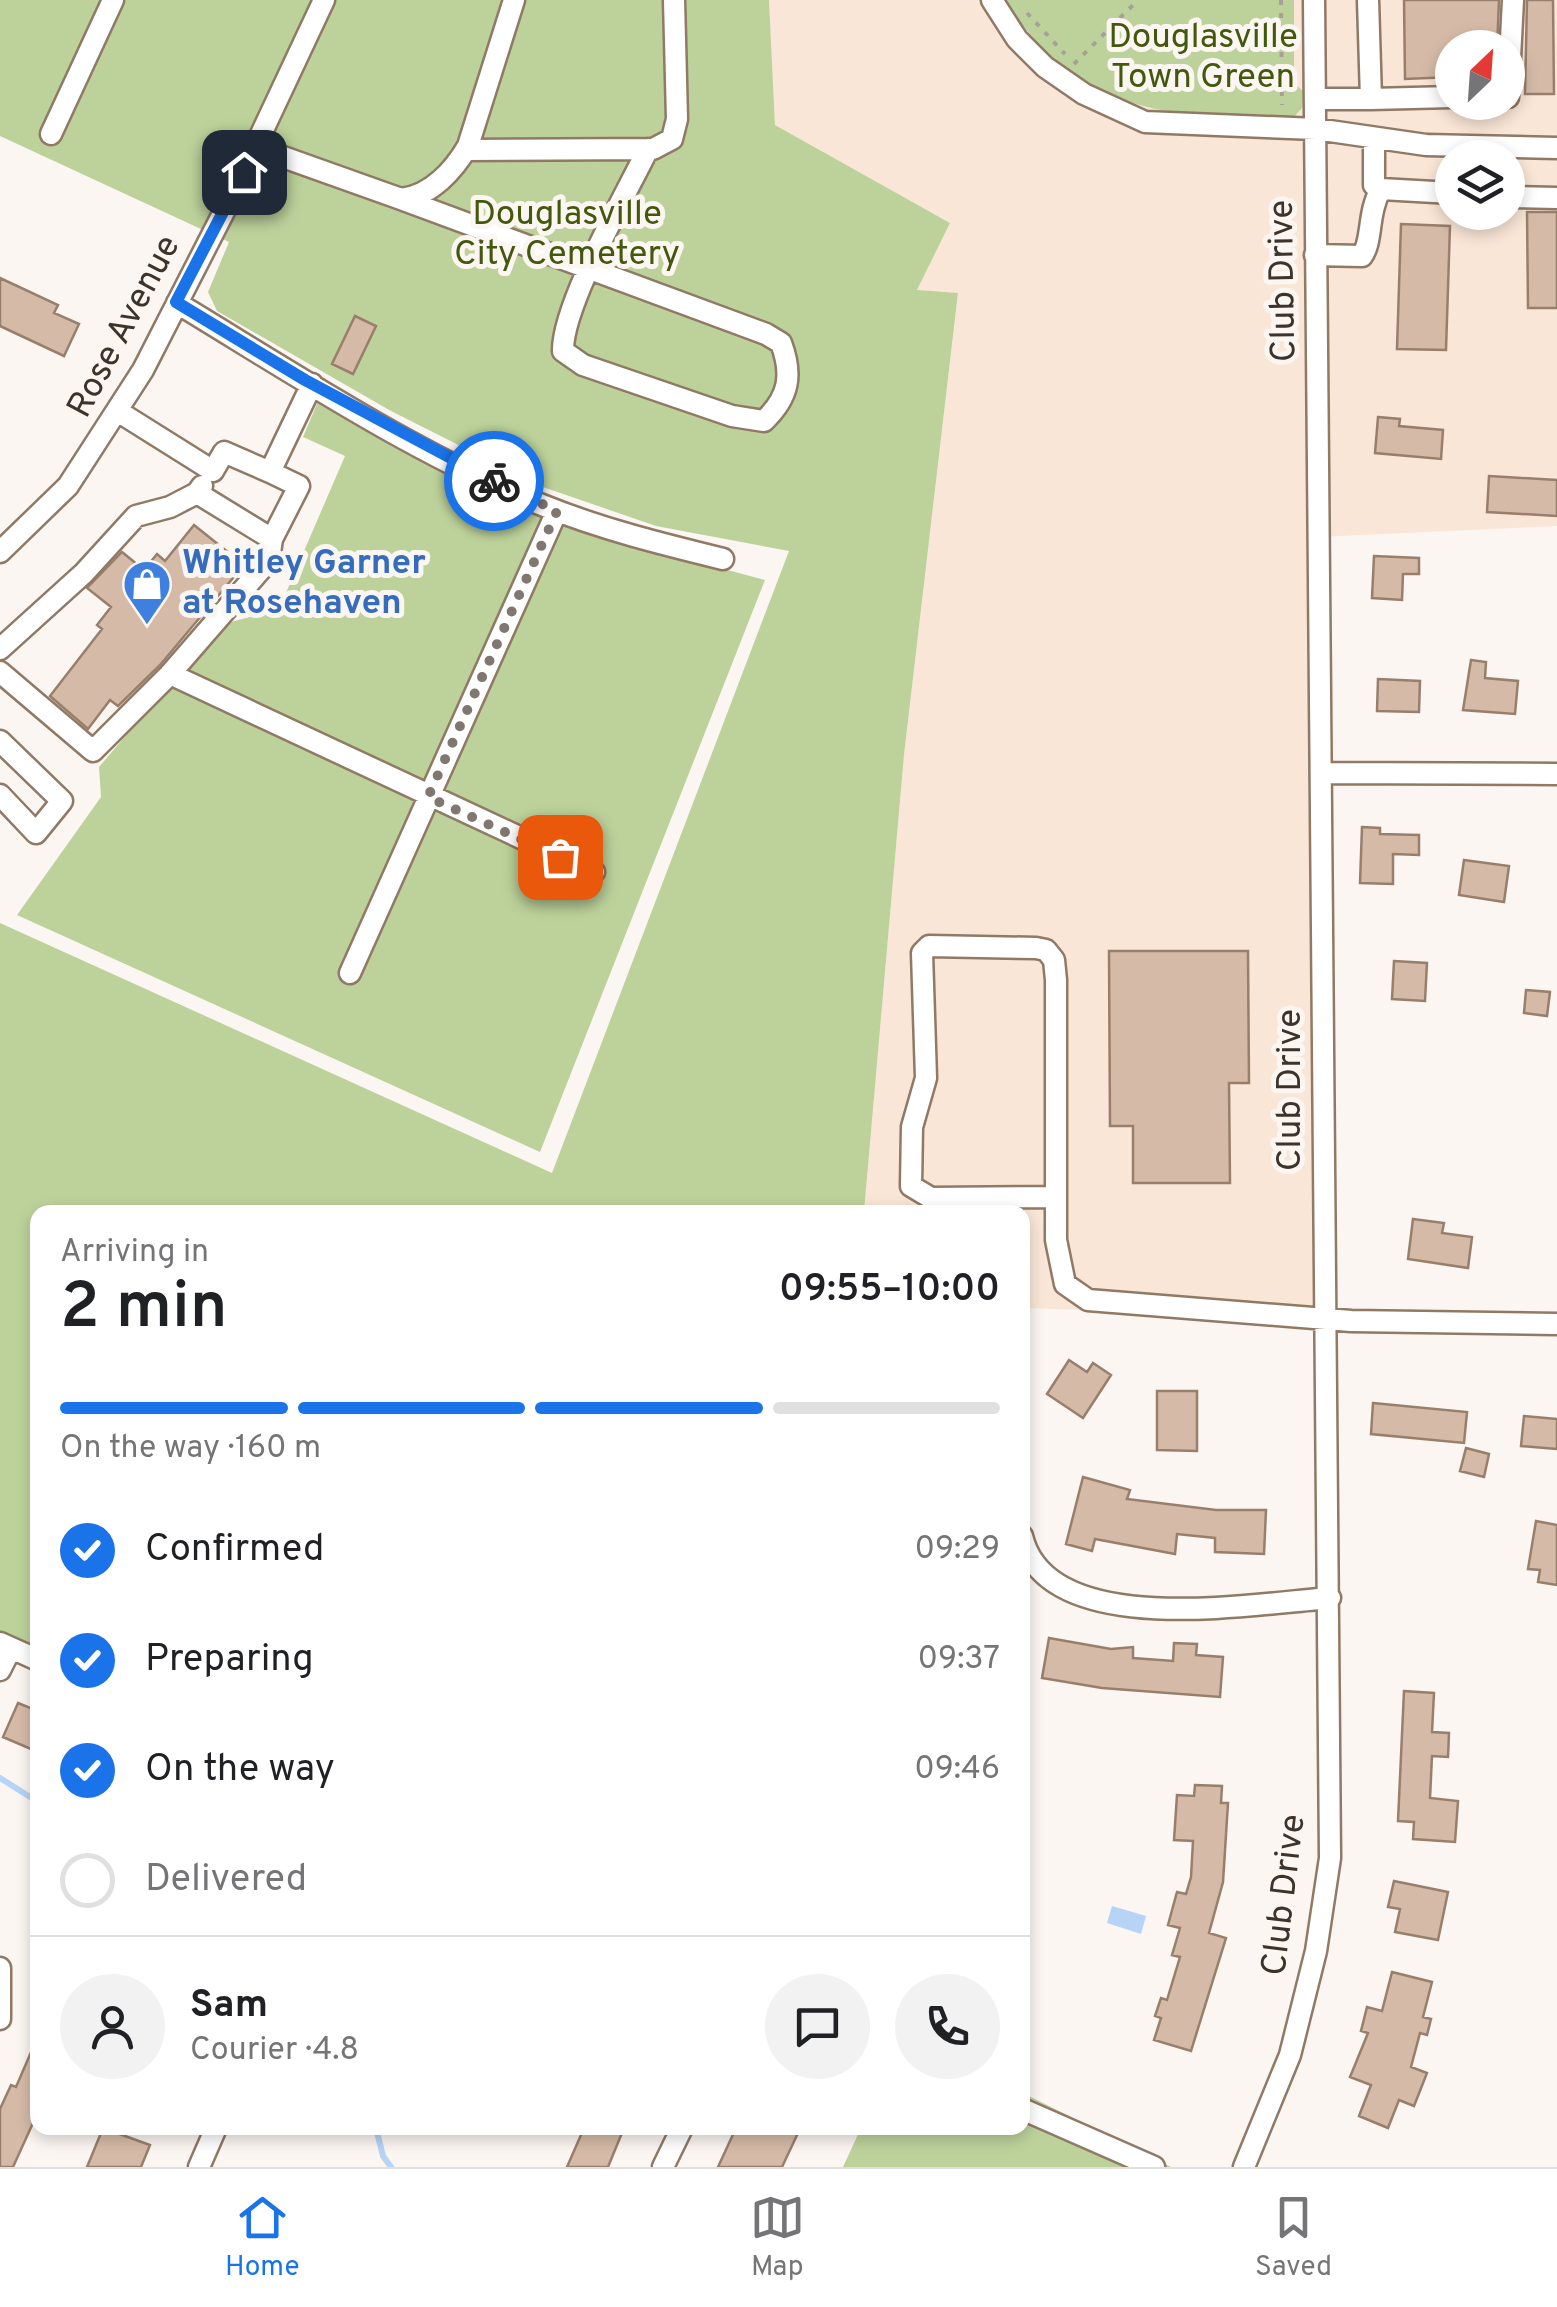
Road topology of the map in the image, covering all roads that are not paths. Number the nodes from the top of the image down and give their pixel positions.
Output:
1 (113, 0) edge
2 (324, 0) edge
3 (514, 0) edge
4 (674, 0) edge
5 (992, 0) edge
6 (1314, 0) edge
7 (1368, 0) edge
8 (1513, 0) edge
9 (1511, 30) edge
10 (1435, 96) edge
11 (1371, 98) junction
12 (1315, 99) junction
13 (1316, 130) junction
14 (51, 134) dead end
15 (1374, 139) junction
16 (1435, 146) edge
17 (255, 147) junction
18 (1557, 148) edge
19 (648, 149) junction
20 (466, 150) junction
21 (1525, 150) edge
22 (1381, 190) junction
23 (1435, 192) edge
24 (1525, 197) edge
25 (401, 198) junction
26 (1557, 198) edge
27 (1315, 255) junction
28 (591, 269) junction
29 (176, 302) junction
30 (312, 384) junction
31 (119, 412) junction
32 (213, 471) junction
33 (270, 472) junction
34 (197, 494) junction
35 (557, 511) junction
36 (272, 538) junction
37 (0, 552) edge
38 (724, 560) dead end
39 (3, 642) edge
40 (0, 672) edge
41 (170, 674) junction
42 (0, 741) edge
43 (1322, 773) junction
44 (1557, 774) edge
45 (0, 796) edge
46 (428, 797) junction
47 (594, 872) dead end
48 (350, 973) dead end
49 (1056, 1197) junction
50 (1324, 1318) junction
51 (1557, 1324) edge
52 (1030, 1562) edge
53 (1330, 1598) junction
54 (6, 1646) edge
55 (30, 1656) edge
56 (0, 1670) edge
57 (0, 1968) edge
58 (0, 2019) edge
59 (1030, 2113) edge
60 (213, 2135) edge
61 (679, 2135) edge
62 (198, 2167) edge
63 (663, 2167) edge
64 (1154, 2167) edge
65 (1244, 2167) edge

1 - 14 street
2 - 17 street, Rose Avenue
3 - 20 street
4 - 19 street
5 - 13 street
6 - 12 street, Club Drive
7 - 11 street
8 - 9 street
10 - 11 street
11 - 12 street
12 - 13 street, Club Drive
13 - 15 street
13 - 27 street, Club Drive
15 - 16 street
15 - 22 street
17 - 25 street
17 - 29 street, Rose Avenue
18 - 21 street
19 - 20 street
19 - 28 street
20 - 25 street
22 - 23 street
22 - 27 street
24 - 26 street
25 - 28 street
27 - 43 street, Club Drive
28 - 28 street
29 - 30 street
29 - 31 street, Rose Avenue
30 - 33 street
30 - 35 street
31 - 32 street
31 - 37 street, Rose Avenue
32 - 33 street
32 - 34 street
33 - 36 street
34 - 36 street
34 - 39 street
35 - 38 street
35 - 46 street
36 - 41 street
40 - 41 street
41 - 46 street
42 - 45 street
43 - 44 street
43 - 50 street, Club Drive
46 - 47 street
46 - 48 street
49 - 49 street
49 - 50 street
50 - 51 street
50 - 53 street, Club Drive
52 - 53 street
53 - 65 street, Club Drive
54 - 55 street
54 - 56 street
57 - 58 street
59 - 64 street
60 - 62 street
61 - 63 street

